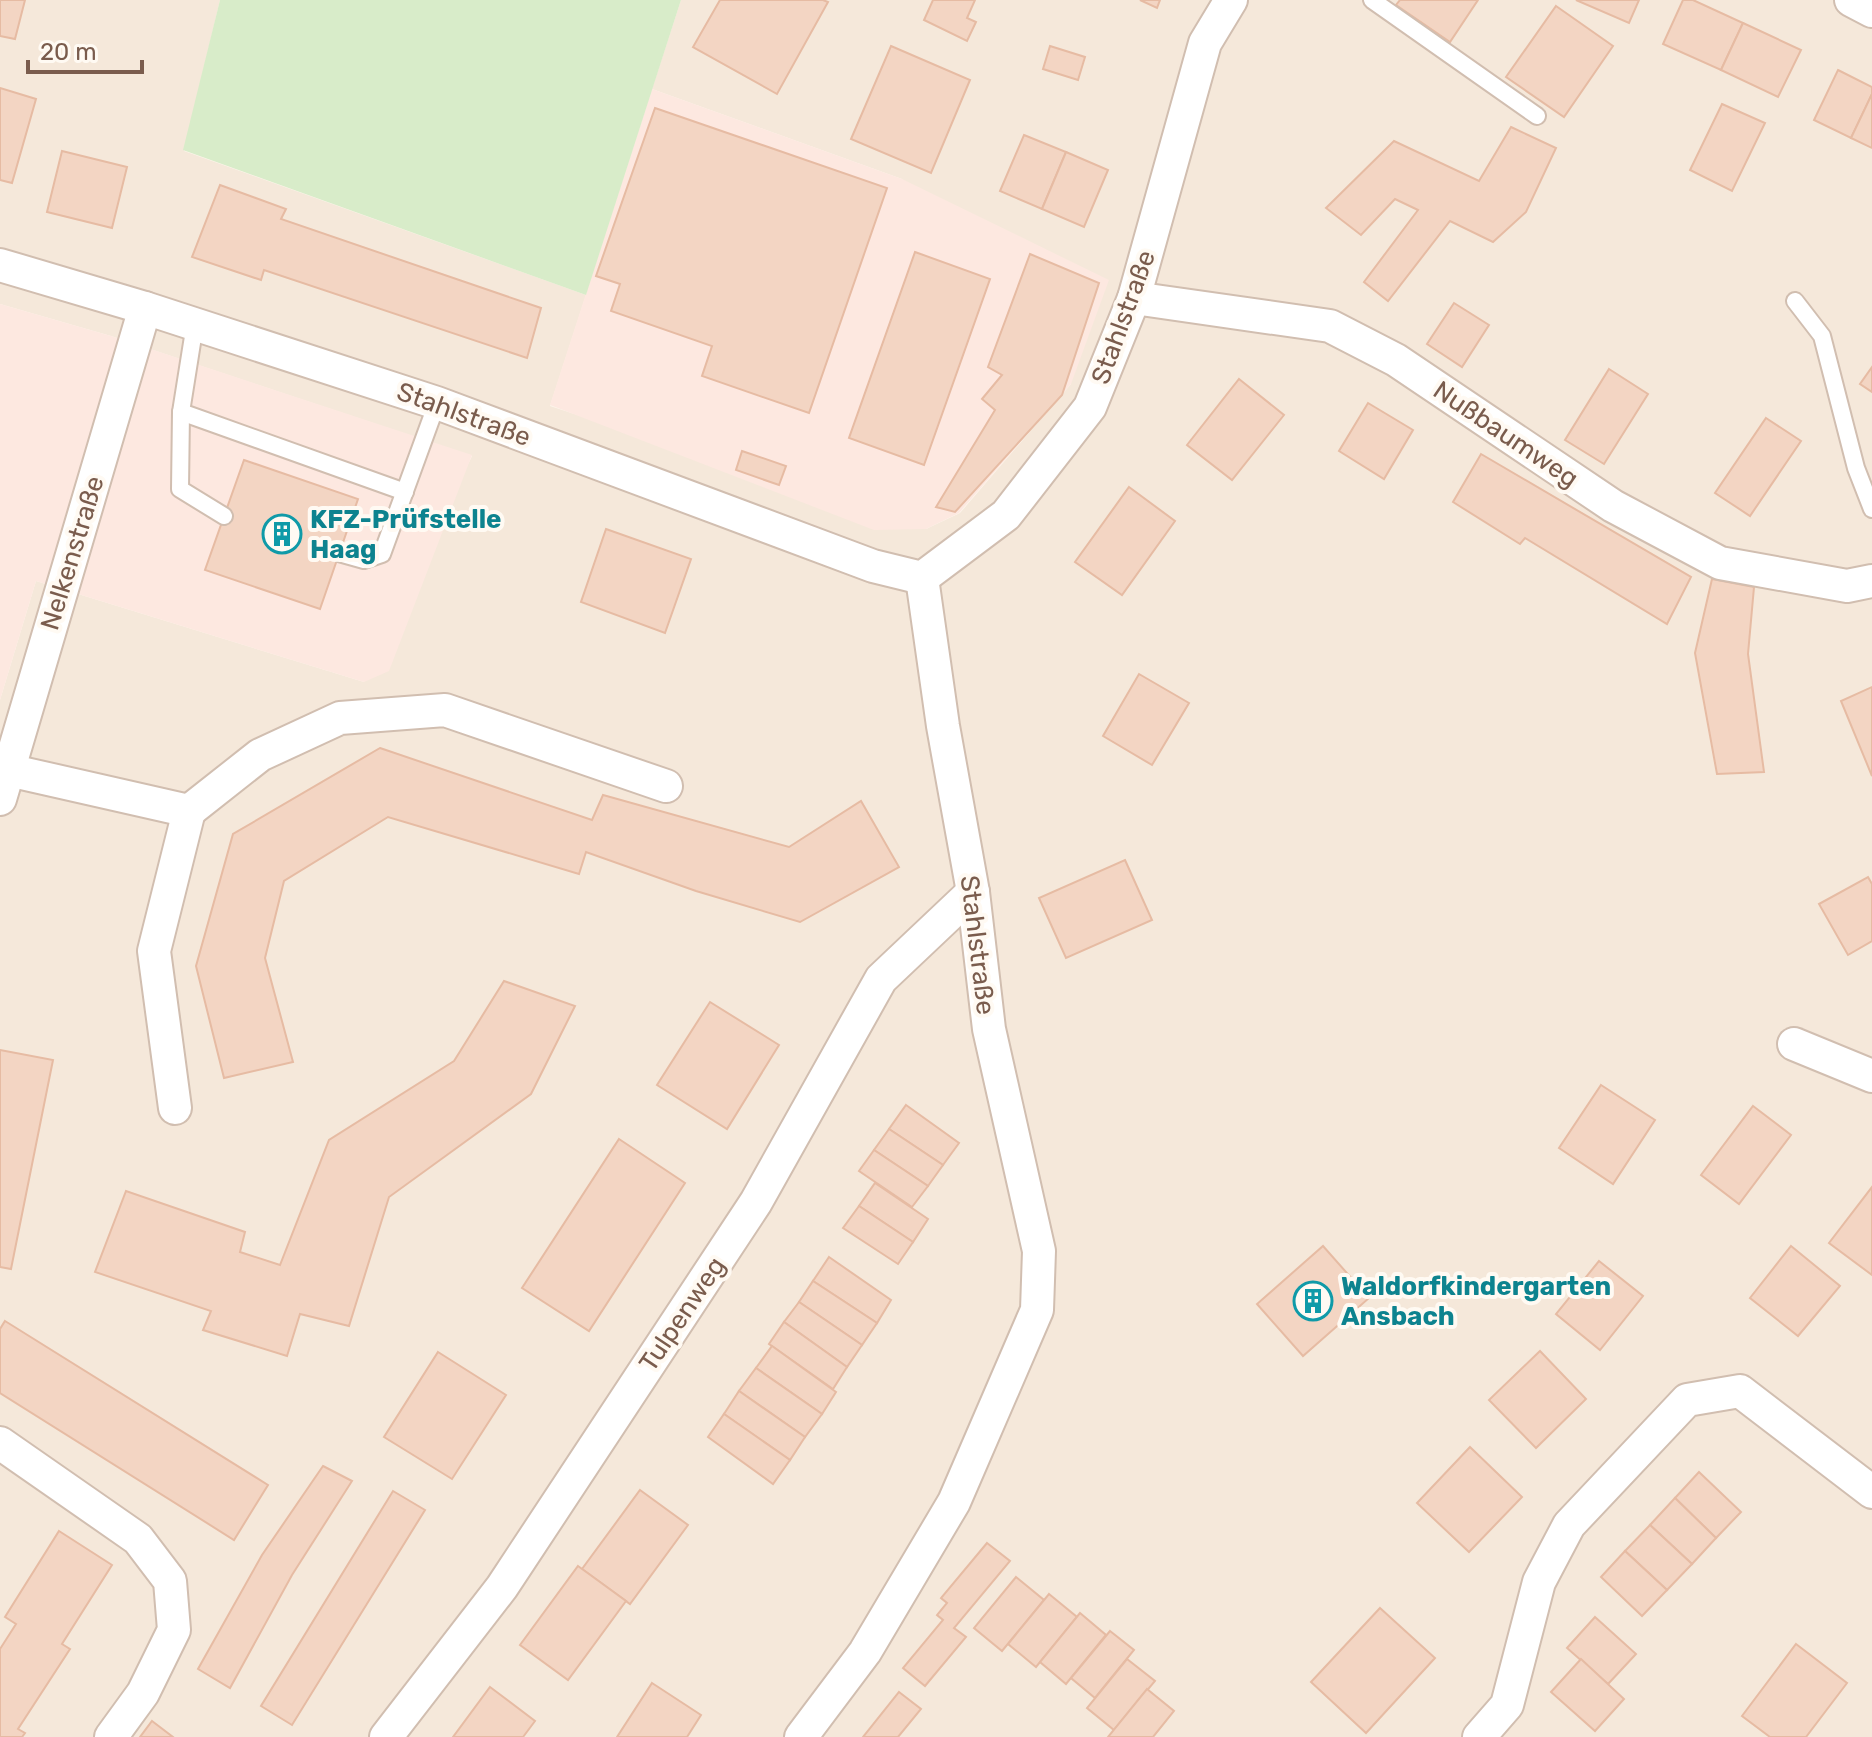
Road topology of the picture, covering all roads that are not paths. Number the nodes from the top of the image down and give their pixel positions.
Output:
1 (1231, 0) edge
2 (1372, 0) edge
3 (1851, 0) edge
4 (1872, 11) edge
5 (1537, 116) dead end
6 (0, 265) edge
7 (1134, 298) junction
8 (1795, 301) dead end
9 (145, 308) junction
10 (195, 324) junction
11 (437, 403) junction
12 (181, 412) junction
13 (405, 492) junction
14 (1872, 509) edge
15 (224, 516) dead end
16 (339, 553) dead end
17 (922, 578) junction
18 (1872, 581) edge
19 (4, 784) edge
20 (666, 786) dead end
21 (189, 811) junction
22 (973, 892) junction
23 (1794, 1044) dead end
24 (1872, 1076) edge
25 (175, 1108) dead end
26 (0, 1443) edge
27 (1872, 1492) edge
28 (111, 1737) edge
29 (386, 1737) edge
30 (801, 1737) edge
31 (1479, 1737) edge

1 - 7 street, Stahlstraße
2 - 5 lane
3 - 4 street
6 - 9 street, Stahlstraße
7 - 17 street, Stahlstraße
7 - 18 street, Nußbaumweg
8 - 14 lane
9 - 10 street, Stahlstraße
9 - 19 street, Nelkenstraße
10 - 11 street, Stahlstraße
10 - 12 lane
11 - 13 lane
11 - 17 street, Stahlstraße
12 - 13 lane
12 - 15 lane
13 - 16 lane
17 - 22 street, Stahlstraße
19 - 21 street
20 - 21 street
21 - 25 street
22 - 29 street, Tulpenweg
22 - 30 street, Stahlstraße
23 - 24 street
26 - 28 street
27 - 31 street

